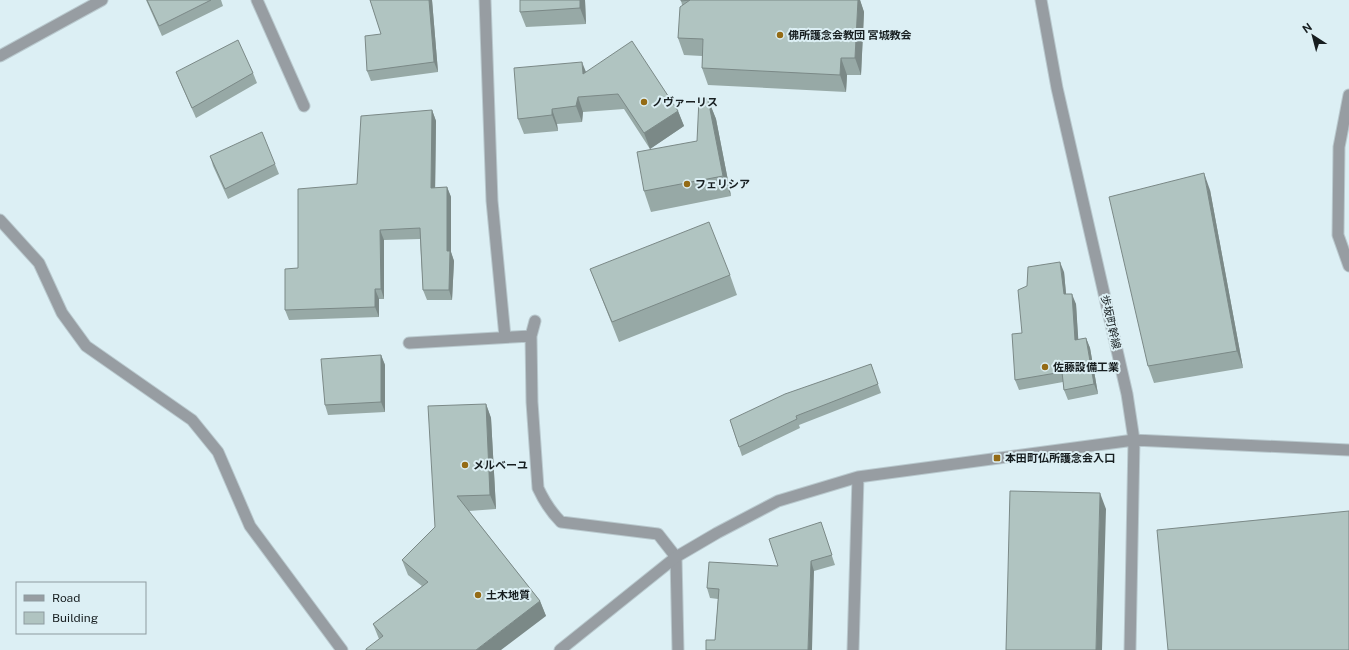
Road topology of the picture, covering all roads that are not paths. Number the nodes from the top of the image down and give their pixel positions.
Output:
1 (102, 0) edge
2 (257, 0) edge
3 (485, 0) edge
4 (1041, 0) edge
5 (0, 56) edge
6 (1349, 95) edge
7 (304, 106) dead end
8 (0, 220) edge
9 (1349, 266) edge
10 (535, 321) dead end
11 (531, 336) junction
12 (505, 337) junction
13 (409, 343) dead end
14 (1134, 440) junction
15 (1349, 450) edge
16 (858, 477) junction
17 (676, 557) junction
18 (342, 650) edge
19 (560, 650) edge
20 (678, 650) edge
21 (853, 650) edge
22 (1130, 650) edge

1 - 5 street
2 - 7 street
3 - 12 street
4 - 14 street, 歩坂町幹線
6 - 9 street
8 - 18 street
10 - 11 street
11 - 12 street
11 - 17 street
12 - 13 street
14 - 15 street
14 - 16 street
14 - 22 street, 歩坂町幹線
16 - 17 street
16 - 21 street
17 - 19 street
17 - 20 street

